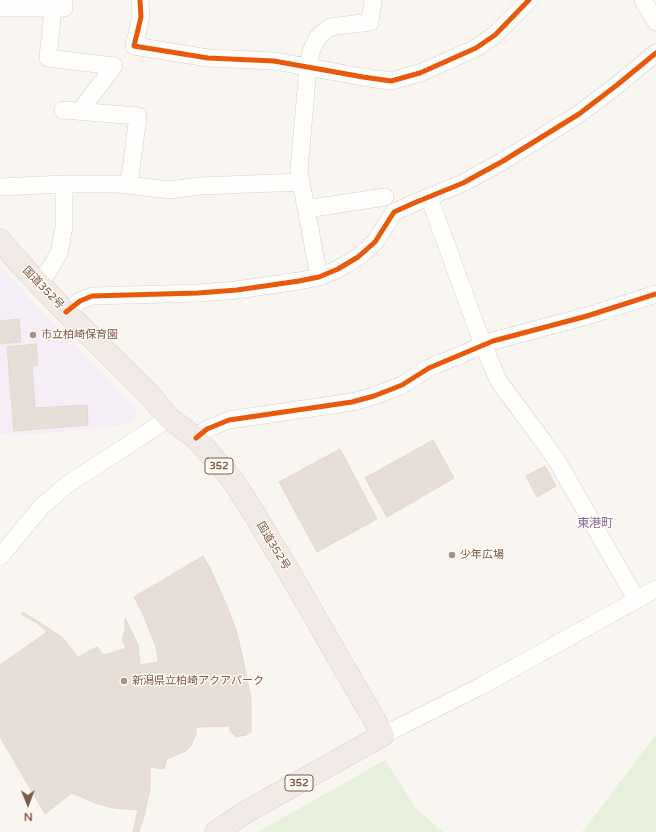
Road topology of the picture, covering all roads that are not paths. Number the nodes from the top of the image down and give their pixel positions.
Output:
1 (140, 0) edge
2 (373, 0) edge
3 (529, 0) edge
4 (643, 0) edge
5 (58, 4) edge
6 (0, 8) edge
7 (656, 22) edge
8 (656, 53) edge
9 (308, 66) junction
10 (63, 110) dead end
11 (80, 111) junction
12 (301, 182) junction
13 (64, 184) junction
14 (129, 185) junction
15 (0, 187) edge
16 (385, 197) dead end
17 (429, 197) junction
18 (306, 209) junction
19 (0, 240) edge
20 (319, 277) junction
21 (39, 284) junction
22 (656, 294) edge
23 (66, 312) junction
24 (482, 345) junction
25 (169, 418) junction
26 (196, 438) junction
27 (0, 558) edge
28 (656, 589) edge
29 (636, 599) junction
30 (383, 735) junction
31 (216, 832) edge

1 - 9 street
2 - 9 street
3 - 9 street
4 - 7 street
5 - 6 street
5 - 11 street
8 - 17 street
9 - 12 street
10 - 11 street
11 - 14 street
12 - 14 street
12 - 18 street
13 - 14 street
13 - 15 street
13 - 21 street
16 - 18 street
17 - 20 street
17 - 24 street
18 - 20 street
19 - 21 highway, 国道352号 / 352
20 - 23 street
21 - 23 highway, 国道352号 / 352
22 - 24 street
23 - 25 highway, 国道352号 / 352
24 - 26 street
24 - 29 street
25 - 26 highway, 国道352号 / 352
25 - 27 street
26 - 30 highway, 国道352号 / 352
28 - 29 street
29 - 30 street
30 - 31 highway, 352

